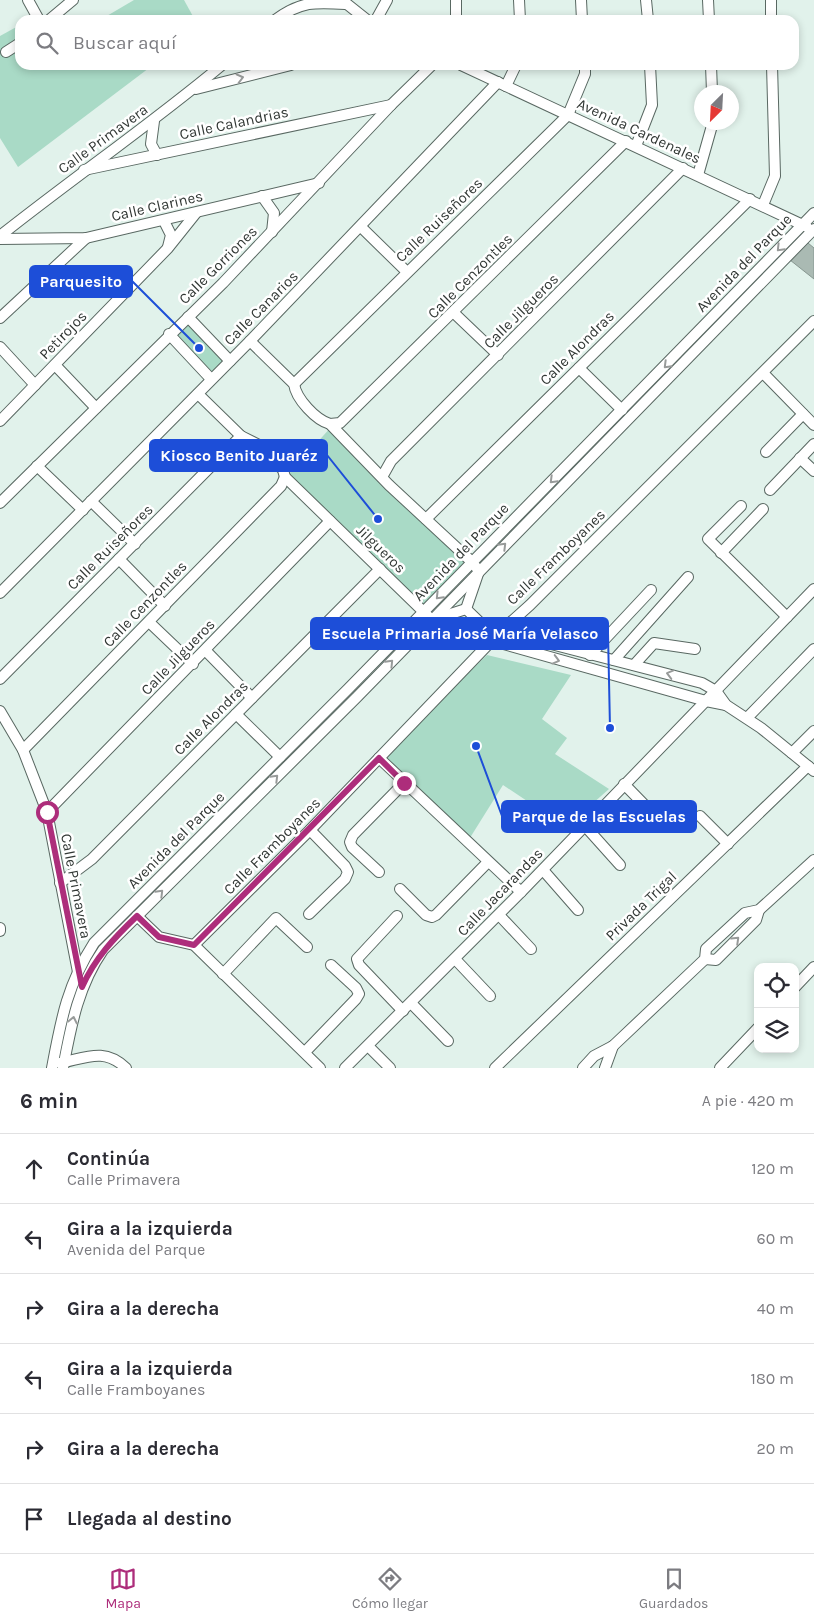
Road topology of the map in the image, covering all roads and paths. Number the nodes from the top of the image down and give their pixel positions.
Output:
1 (28, 0) edge
2 (73, 0) edge
3 (387, 0) edge
4 (456, 0) edge
5 (519, 0) edge
6 (581, 0) edge
7 (646, 0) edge
8 (708, 0) edge
9 (770, 0) edge
10 (344, 2) edge
11 (291, 5) edge
12 (36, 15) edge
13 (55, 15) edge
14 (281, 15) edge
15 (350, 15) edge
16 (361, 15) edge
17 (379, 15) edge
18 (456, 15) edge
19 (520, 15) edge
20 (582, 15) edge
21 (648, 15) edge
22 (709, 15) edge
23 (771, 15) edge
24 (15, 46) edge
25 (6, 52) dead end
26 (216, 70) edge
27 (271, 70) edge
28 (427, 70) edge
29 (472, 70) edge
30 (512, 70) edge
31 (585, 70) edge
32 (650, 70) edge
33 (711, 70) edge
34 (772, 70) edge
35 (502, 84) junction
36 (712, 85) edge
37 (192, 90) junction
38 (391, 106) junction
39 (568, 114) junction
40 (154, 121) junction
41 (711, 130) edge
42 (631, 143) junction
43 (157, 155) junction
44 (683, 168) junction
45 (84, 170) junction
46 (698, 175) junction
47 (319, 183) junction
48 (262, 196) junction
49 (750, 199) junction
50 (763, 205) junction
51 (196, 213) junction
52 (814, 213) edge
53 (164, 221) junction
54 (804, 224) junction
55 (361, 227) junction
56 (272, 232) junction
57 (813, 232) edge
58 (0, 237) edge
59 (64, 238) junction
60 (86, 238) junction
61 (168, 248) junction
62 (60, 260) junction
63 (407, 272) junction
64 (454, 312) junction
65 (188, 316) junction
66 (0, 318) edge
67 (814, 321) edge
68 (169, 334) junction
69 (250, 342) junction
70 (0, 347) edge
71 (498, 355) junction
72 (230, 361) junction
73 (55, 365) junction
74 (580, 368) junction
75 (763, 373) junction
76 (210, 380) junction
77 (294, 384) junction
78 (35, 385) junction
79 (198, 394) junction
80 (96, 408) junction
81 (622, 410) junction
82 (803, 414) junction
83 (0, 420) edge
84 (330, 424) junction
85 (814, 425) edge
86 (241, 436) junction
87 (814, 444) edge
88 (766, 452) dead end
89 (800, 458) junction
90 (37, 466) junction
91 (814, 471) edge
92 (285, 477) junction
93 (382, 477) junction
94 (770, 490) dead end
95 (91, 501) junction
96 (0, 503) edge
97 (741, 506) dead end
98 (764, 508) dead end
99 (83, 510) junction
100 (426, 519) junction
101 (330, 521) junction
102 (134, 544) junction
103 (721, 553) junction
104 (119, 559) junction
105 (472, 562) junction
106 (380, 569) junction
107 (479, 571) junction
108 (688, 577) dead end
109 (814, 589) edge
110 (651, 590) dead end
111 (0, 593) edge
112 (165, 606) junction
113 (466, 609) junction
114 (423, 612) junction
115 (787, 617) junction
116 (432, 620) junction
117 (149, 622) junction
118 (495, 635) junction
119 (695, 648) dead end
120 (814, 648) edge
121 (206, 651) junction
122 (590, 655) junction
123 (614, 660) junction
124 (193, 664) junction
125 (634, 665) junction
126 (0, 679) edge
127 (716, 690) junction
128 (252, 698) junction
129 (706, 701) junction
130 (726, 705) junction
131 (0, 711) edge
132 (236, 714) junction
133 (748, 718) junction
134 (814, 731) edge
135 (23, 750) junction
136 (792, 753) junction
137 (280, 757) junction
138 (379, 758) junction
139 (811, 768) edge
140 (404, 783) junction
141 (624, 784) junction
142 (47, 812) junction
143 (700, 816) dead end
144 (662, 823) dead end
145 (584, 826) junction
146 (310, 830) junction
147 (728, 844) junction
148 (814, 860) edge
149 (488, 862) junction
150 (620, 865) dead end
151 (543, 870) junction
152 (379, 872) dead end
153 (60, 883) junction
154 (400, 890) dead end
155 (521, 892) junction
156 (578, 910) dead end
157 (309, 914) dead end
158 (499, 915) junction
159 (137, 916) junction
160 (397, 916) dead end
161 (194, 945) junction
162 (307, 947) dead end
163 (531, 949) dead end
164 (455, 959) junction
165 (331, 965) dead end
166 (814, 967) edge
167 (78, 969) junction
168 (223, 974) junction
169 (799, 983) edge
170 (82, 987) junction
171 (490, 996) dead end
172 (407, 1007) junction
173 (754, 1032) edge
174 (448, 1041) dead end
175 (368, 1046) junction
176 (613, 1046) junction
177 (305, 1052) junction
178 (64, 1065) edge
179 (52, 1066) edge
180 (126, 1068) edge
181 (320, 1068) edge
182 (345, 1068) edge
183 (390, 1068) edge
184 (495, 1068) edge
185 (583, 1068) edge
186 (605, 1068) edge
187 (720, 1068) edge

1 - 12 street
2 - 13 street
3 - 17 street
4 - 18 street
5 - 19 street
6 - 20 street
7 - 21 street
8 - 22 street
9 - 23 street
10 - 11 street
10 - 15 street
10 - 16 street
11 - 14 street
24 - 25 street
26 - 37 street, Calle Primavera
37 -> 27 street
28 - 38 street, Calle Gorriones
29 - 35 street, Avenida Cardenales
30 - 35 street, Calle Canarios
31 - 39 street, Calle Ruiseñores
32 - 42 street, Calle Cenzontles
33 - 36 street
34 - 50 street
35 - 39 street, Avenida Cardenales
35 - 55 street, Calle Canarios
37 - 40 street, Calle Primavera
38 - 43 street, Calle Calandrias
38 - 47 street, Calle Gorriones
39 - 42 street, Avenida Cardenales
39 - 63 street, Calle Ruiseñores
40 - 43 street
40 - 45 street, Calle Primavera
41 - 46 street
42 - 44 street, Avenida Cardenales
42 - 64 street, Calle Cenzontles
43 - 45 street, Calle Calandrias
44 - 46 street, Avenida Cardenales
44 - 71 street, Calle Jilgueros
45 - 58 street, Calle Primavera
46 - 49 street, Avenida Cardenales
47 - 48 street, Calle Clarines
47 - 56 street, Calle Gorriones
48 - 51 street, Calle Clarines
48 - 56 street
49 - 50 street, Avenida Cardenales
49 - 74 street, Calle Alondras
50 - 54 street, Avenida Cardenales
51 - 53 street, Calle Clarines
51 - 61 street, Petirojos
52 - 54 street, Avenida del Parque
53 - 60 street, Calle Clarines
53 - 61 street
54 - 57 street
54 -> 81 street, Avenida del Parque
55 - 63 street
55 - 69 street, Calle Canarios
56 - 65 street, Calle Gorriones
107 -> 57 street, Avenida del Parque
58 - 59 street, Calle Clarines
59 - 60 street, Calle Clarines
59 - 62 street
60 - 62 street
61 - 73 street, Petirojos
62 - 66 street
63 - 77 street, Calle Ruiseñores
64 - 71 street
64 - 84 street, Calle Cenzontles
65 - 68 street, Calle Gorriones
65 - 72 street
67 - 75 street, Calle Framboyanes
68 - 76 street
68 - 80 street, Calle Gorriones
69 - 72 street, Calle Canarios
69 - 77 street
70 - 78 street
71 - 93 street, Calle Jilgueros
72 - 76 street, Calle Canarios
73 - 78 street, Petirojos
73 - 80 street
74 - 81 street
74 - 100 street, Calle Alondras
75 - 82 street
75 - 118 street, Calle Framboyanes
76 - 79 street, Calle Canarios
77 - 84 street
78 - 83 street, Petirojos
79 - 86 street, Jilgueros
79 - 95 street, Calle Canarios
80 - 90 street, Calle Gorriones
81 -> 105 street, Avenida del Parque
82 - 85 street
82 - 88 street
84 - 93 street
86 - 92 street, Jilgueros
86 - 102 street, Calle Ruiseñores
87 - 89 street
89 - 91 street
89 - 94 street
90 - 96 street, Calle Gorriones
90 - 99 street
92 - 101 street, Jilgueros
92 - 112 street, Calle Cenzontles
93 - 100 street
95 - 99 street, Calle Canarios
95 - 102 street
97 - 103 street
98 - 103 street
99 - 111 street, Calle Canarios
100 - 105 street
101 - 106 street, Jilgueros
101 - 121 street, Calle Jilgueros
102 - 104 street, Calle Ruiseñores
103 - 115 street
104 - 112 street
104 - 126 street, Calle Ruiseñores
105 - 107 street
105 -> 114 street, Avenida del Parque
106 - 114 street, Jilgueros
106 - 128 street, Calle Alondras
107 - 113 street
107 - 116 street, Avenida del Parque
108 - 123 street
109 - 115 street
110 - 122 street
112 - 117 street, Calle Cenzontles
113 - 116 street
113 - 118 street
114 - 116 street, Jilgueros
114 - 137 street, Avenida del Parque
115 - 127 street
159 -> 116 street, Avenida del Parque
117 - 124 street
117 - 135 street, Calle Cenzontles
118 - 122 street
118 -> 129 street
118 - 138 street, Calle Framboyanes
119 - 125 street
120 - 133 street
121 - 124 street, Calle Jilgueros
121 - 128 street
122 - 123 street
123 - 125 street
124 - 142 street, Calle Jilgueros
127 -> 125 street
127 - 129 street, Calle Jacarandas
127 - 130 street
128 - 132 street, Calle Alondras
129 - 130 street
129 - 141 street, Calle Jacarandas
130 - 133 street
131 - 135 street, Calle Primavera
132 - 137 street
132 - 153 street, Calle Alondras
133 - 136 street
134 - 136 street
135 - 142 street, Calle Primavera
136 - 139 street
137 - 167 street, Avenida del Parque
138 - 140 street
138 - 146 street, Calle Framboyanes
139 - 147 street, Privada Trigal
140 - 149 street
140 - 152 street
141 - 144 street
141 - 145 street, Calle Jacarandas
142 - 153 street, Calle Primavera
143 - 147 street
145 - 150 street
145 - 151 street, Calle Jacarandas
146 - 157 street
146 - 161 street, Calle Framboyanes
147 - 184 street, Privada Trigal
148 - 176 street
149 - 154 street
149 - 155 street
151 - 155 street, Calle Jacarandas
151 - 156 street
153 - 167 street, Calle Primavera
155 - 158 street, Calle Jacarandas
158 - 163 street
158 - 164 street, Calle Jacarandas
159 - 161 street
159 - 170 street, Avenida del Parque
160 - 172 street
161 - 168 street
162 - 168 street
164 - 171 street
164 - 172 street, Calle Jacarandas
165 - 177 street
166 - 169 street
167 - 170 street, Calle Primavera
167 - 179 street, Avenida del Parque
168 - 177 street
178 -> 170 street, Avenida del Parque
172 - 174 street
172 - 175 street, Calle Jacarandas
173 - 187 street
175 - 182 street, Calle Jacarandas
175 - 183 street
176 - 185 street
176 - 186 street
177 - 181 street
178 - 179 street
178 - 180 street

